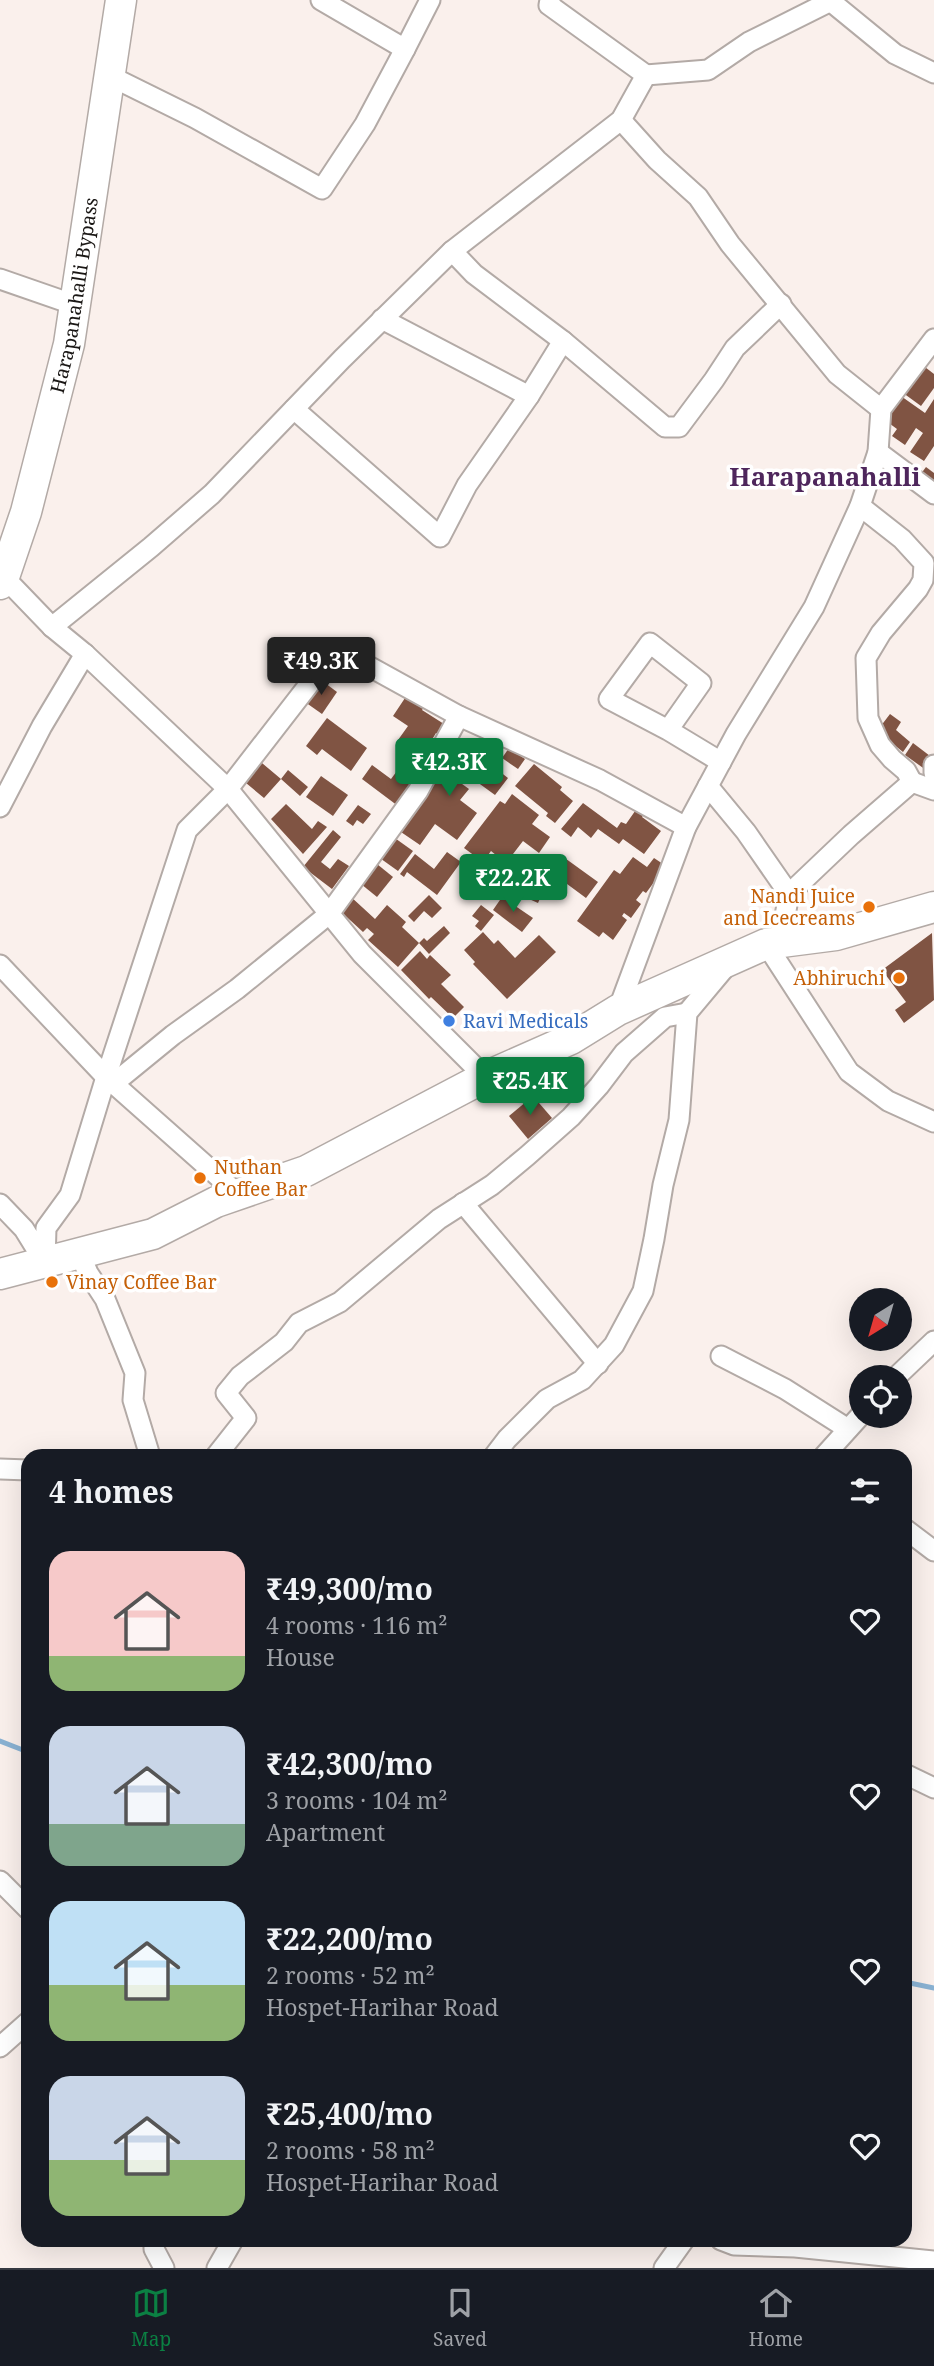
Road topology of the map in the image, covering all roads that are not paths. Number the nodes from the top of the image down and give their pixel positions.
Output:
1 (121, 0) edge
2 (321, 0) edge
3 (430, 0) edge
4 (831, 0) edge
5 (546, 2) edge
6 (405, 49) junction
7 (934, 73) edge
8 (646, 75) junction
9 (110, 76) junction
10 (621, 120) junction
11 (452, 251) junction
12 (0, 279) edge
13 (781, 304) junction
14 (75, 305) junction
15 (382, 319) junction
16 (934, 339) edge
17 (563, 341) junction
18 (529, 396) junction
19 (881, 408) junction
20 (294, 410) junction
21 (878, 452) junction
22 (934, 494) edge
23 (860, 506) junction
24 (1, 578) edge
25 (52, 626) junction
26 (85, 654) junction
27 (459, 716) junction
28 (668, 730) junction
29 (721, 762) junction
30 (934, 765) edge
31 (934, 773) edge
32 (912, 782) junction
33 (708, 786) junction
34 (229, 789) junction
35 (934, 790) edge
36 (0, 807) edge
37 (686, 827) junction
38 (789, 894) junction
39 (934, 907) edge
40 (329, 914) junction
41 (780, 942) junction
42 (734, 958) junction
43 (0, 965) edge
44 (618, 1010) junction
45 (687, 1013) junction
46 (485, 1077) junction
47 (109, 1081) junction
48 (934, 1122) edge
49 (238, 1194) junction
50 (463, 1203) junction
51 (0, 1205) edge
52 (79, 1254) junction
53 (45, 1262) junction
54 (0, 1274) edge
55 (934, 1340) edge
56 (721, 1356) dead end
57 (597, 1364) junction
58 (908, 1365) edge
59 (849, 1420) edge
60 (849, 1428) edge
61 (148, 1449) edge
62 (222, 1449) edge
63 (500, 1449) edge
64 (830, 1449) edge
65 (0, 1469) edge
66 (21, 1470) edge
67 (912, 1534) edge
68 (934, 1551) edge
69 (912, 1777) edge
70 (934, 1788) edge
71 (0, 1881) edge
72 (21, 1902) edge
73 (21, 2028) edge
74 (0, 2047) edge
75 (154, 2247) edge
76 (229, 2247) edge
77 (679, 2247) edge
78 (783, 2247) edge
79 (934, 2261) edge
80 (164, 2268) edge
81 (217, 2268) edge
82 (664, 2268) edge

1 - 9 main road, Harapanahalli Bypass
2 - 6 street
3 - 6 street
4 - 7 street
4 - 8 street
5 - 8 street
6 - 9 street
8 - 10 street
9 - 14 main road, Harapanahalli Bypass
10 - 11 street
10 - 13 street
11 - 15 street
11 - 17 street
12 - 14 street
13 - 17 street
13 - 19 street
14 - 24 main road, Harapanahalli Bypass
15 - 18 street
15 - 20 street
16 - 19 street
17 - 18 street
18 - 20 street
19 - 21 street
20 - 25 street
21 - 22 street
21 - 23 street
23 - 29 street
23 - 32 street
24 - 25 street
25 - 26 street
26 - 34 street
26 - 36 street
27 - 34 street
27 - 37 street
27 - 40 street
28 - 28 street
28 - 29 street
29 - 33 street
30 - 31 street
32 - 35 street
32 - 38 street
33 - 37 street
33 - 38 street
34 - 40 street
34 - 47 street
37 - 44 street
38 - 41 street
39 - 41 main road
40 - 46 street
40 - 47 street
41 - 42 main road
41 - 48 street
42 - 44 main road
42 - 45 street
43 - 47 street
44 - 46 main road
45 - 50 street
45 - 57 street
46 - 49 main road
47 - 49 street
47 - 53 street
49 - 52 main road
50 - 57 street
50 - 62 street
51 - 53 street
52 - 53 main road
52 - 61 street
53 - 54 main road
55 - 58 street
56 - 59 street
57 - 63 street
60 - 64 street
65 - 66 street
67 - 68 street
69 - 70 street
71 - 72 street
73 - 74 street
75 - 80 street
76 - 81 street
77 - 82 street
78 - 79 street

